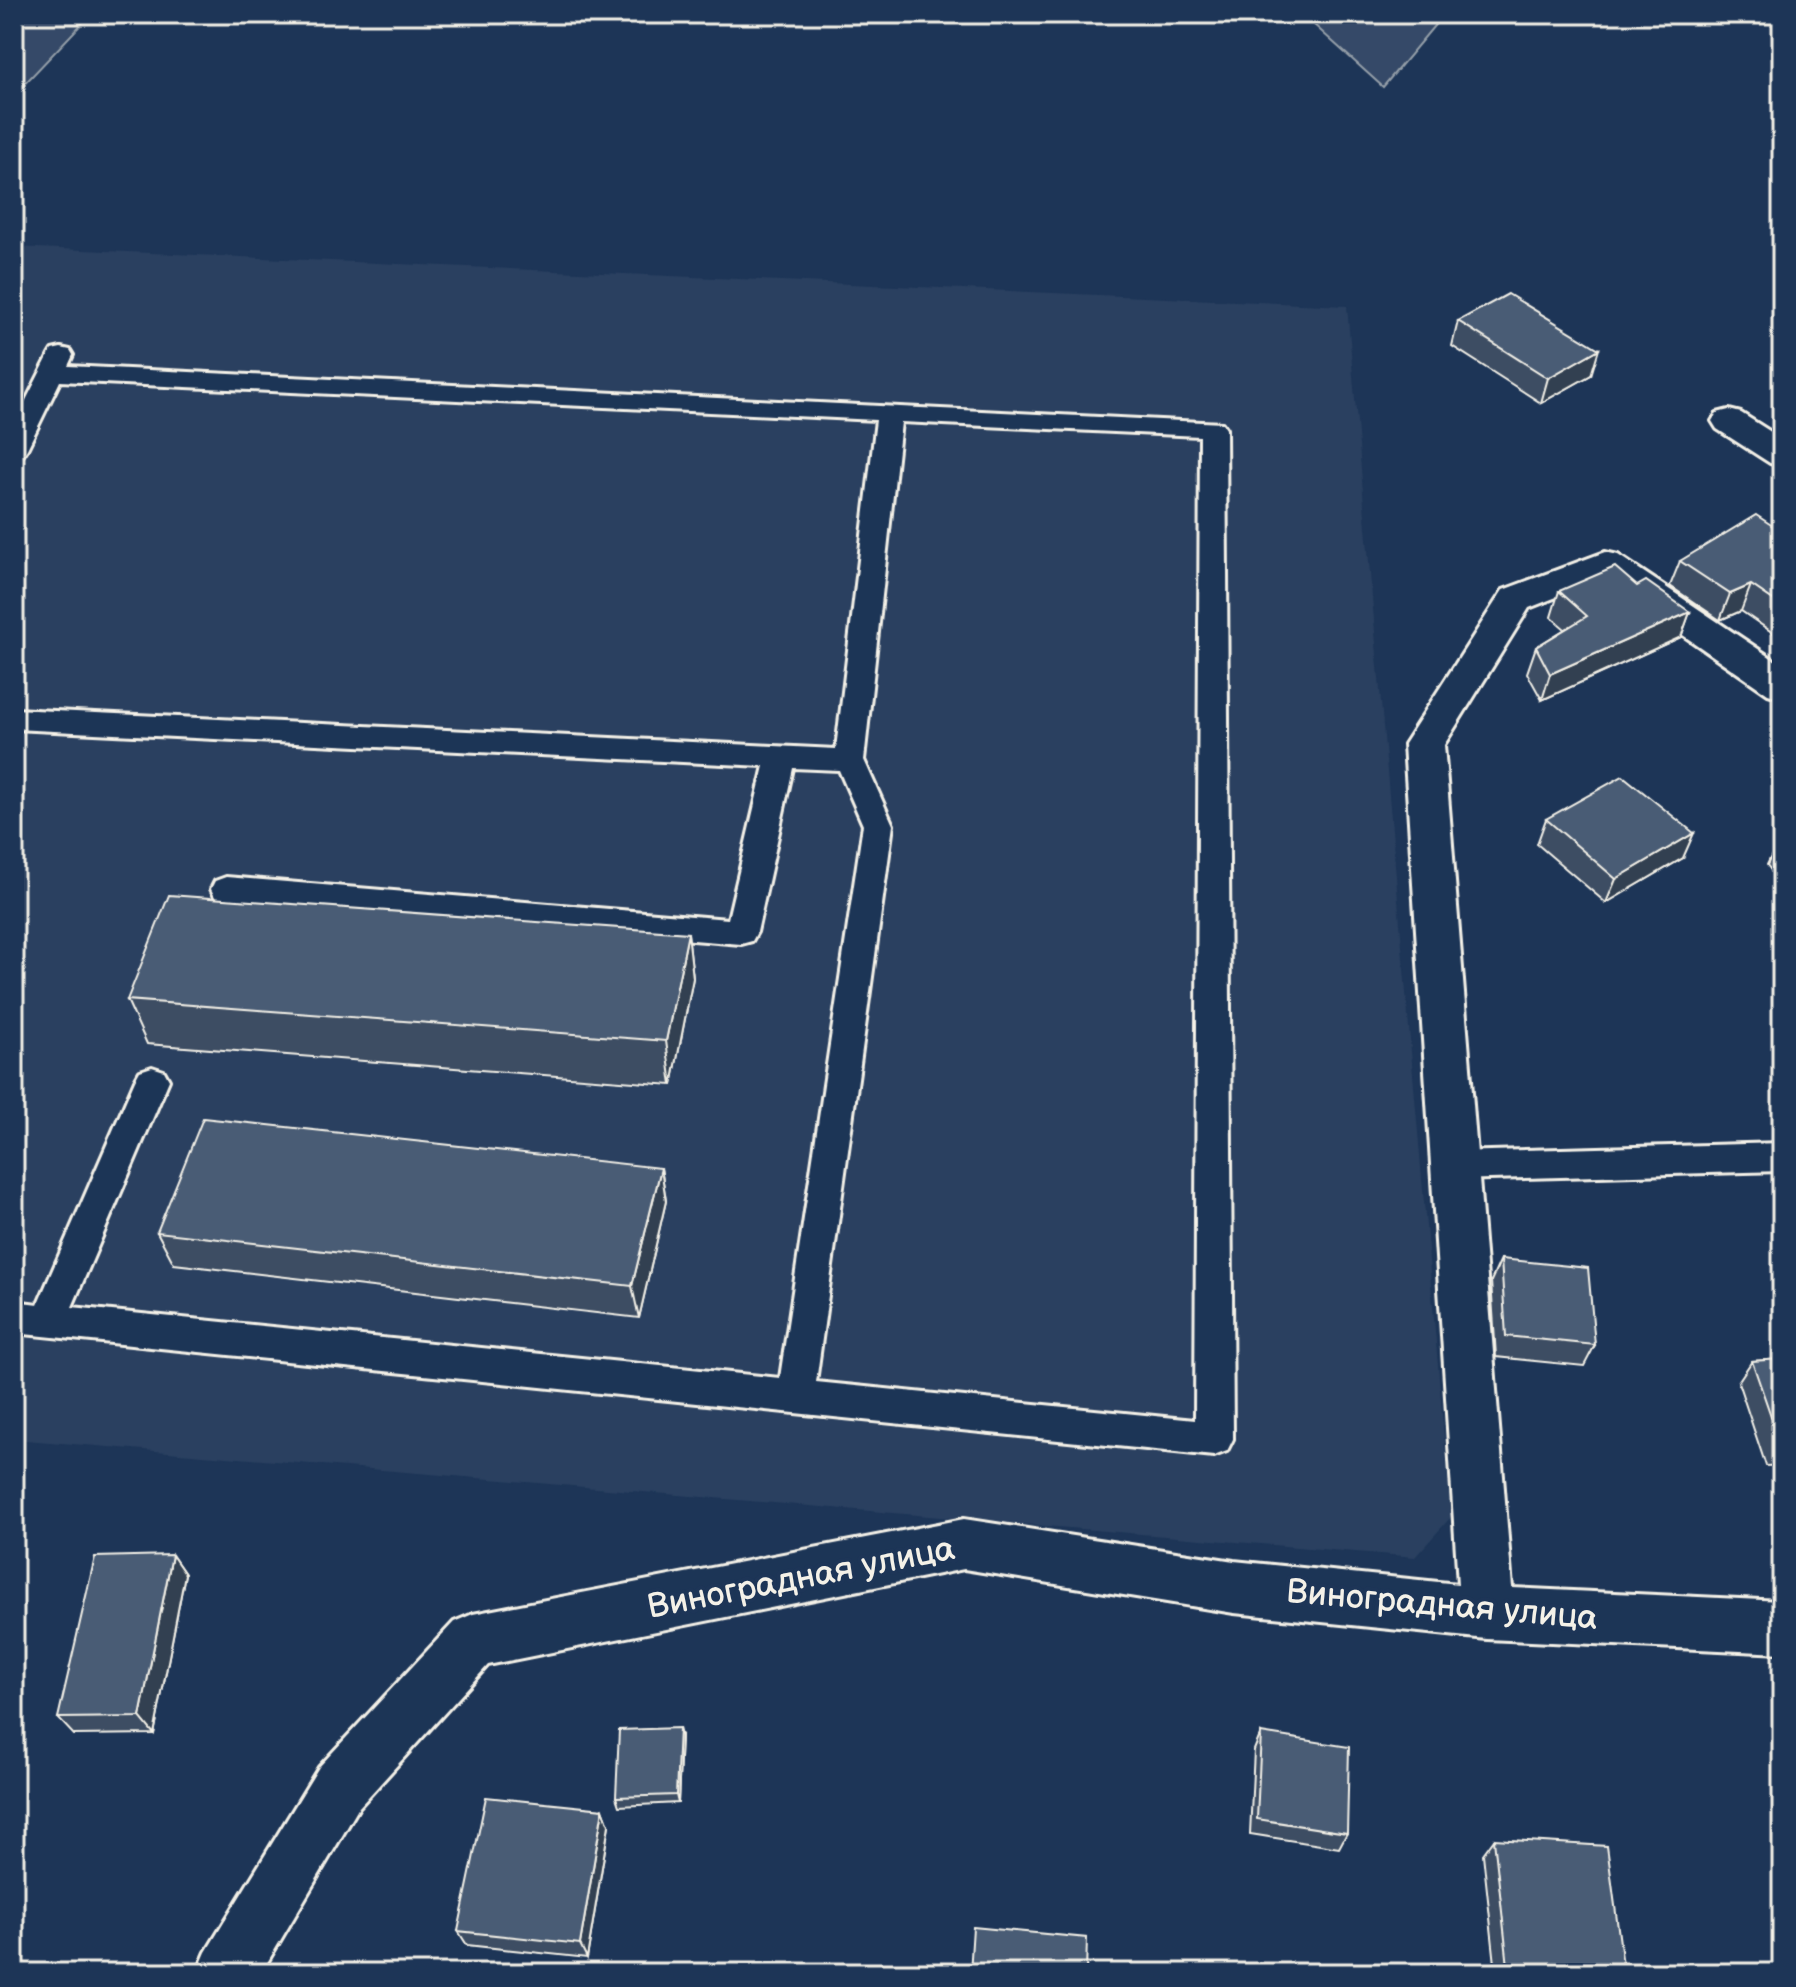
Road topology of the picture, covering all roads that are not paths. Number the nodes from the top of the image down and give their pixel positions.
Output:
1 (889, 413) junction
2 (1729, 421) dead end
3 (14, 449) edge
4 (1782, 455) edge
5 (1782, 684) edge
6 (14, 719) edge
7 (781, 756) junction
8 (849, 760) junction
9 (226, 889) dead end
10 (152, 1080) dead end
11 (1782, 1157) edge
12 (1454, 1166) junction
13 (14, 1317) edge
14 (49, 1320) junction
15 (796, 1396) junction
16 (1487, 1613) junction
17 (1782, 1627) edge
18 (227, 1973) edge

1 - 3 lane
1 - 8 lane
1 - 15 lane
2 - 4 street
5 - 12 street
6 - 7 lane
7 - 8 lane
7 - 9 lane
8 - 15 lane
10 - 14 lane
11 - 12 lane
12 - 16 street
13 - 14 lane
14 - 15 lane
16 - 17 street, Виноградная улица
16 - 18 street, Виноградная улица

